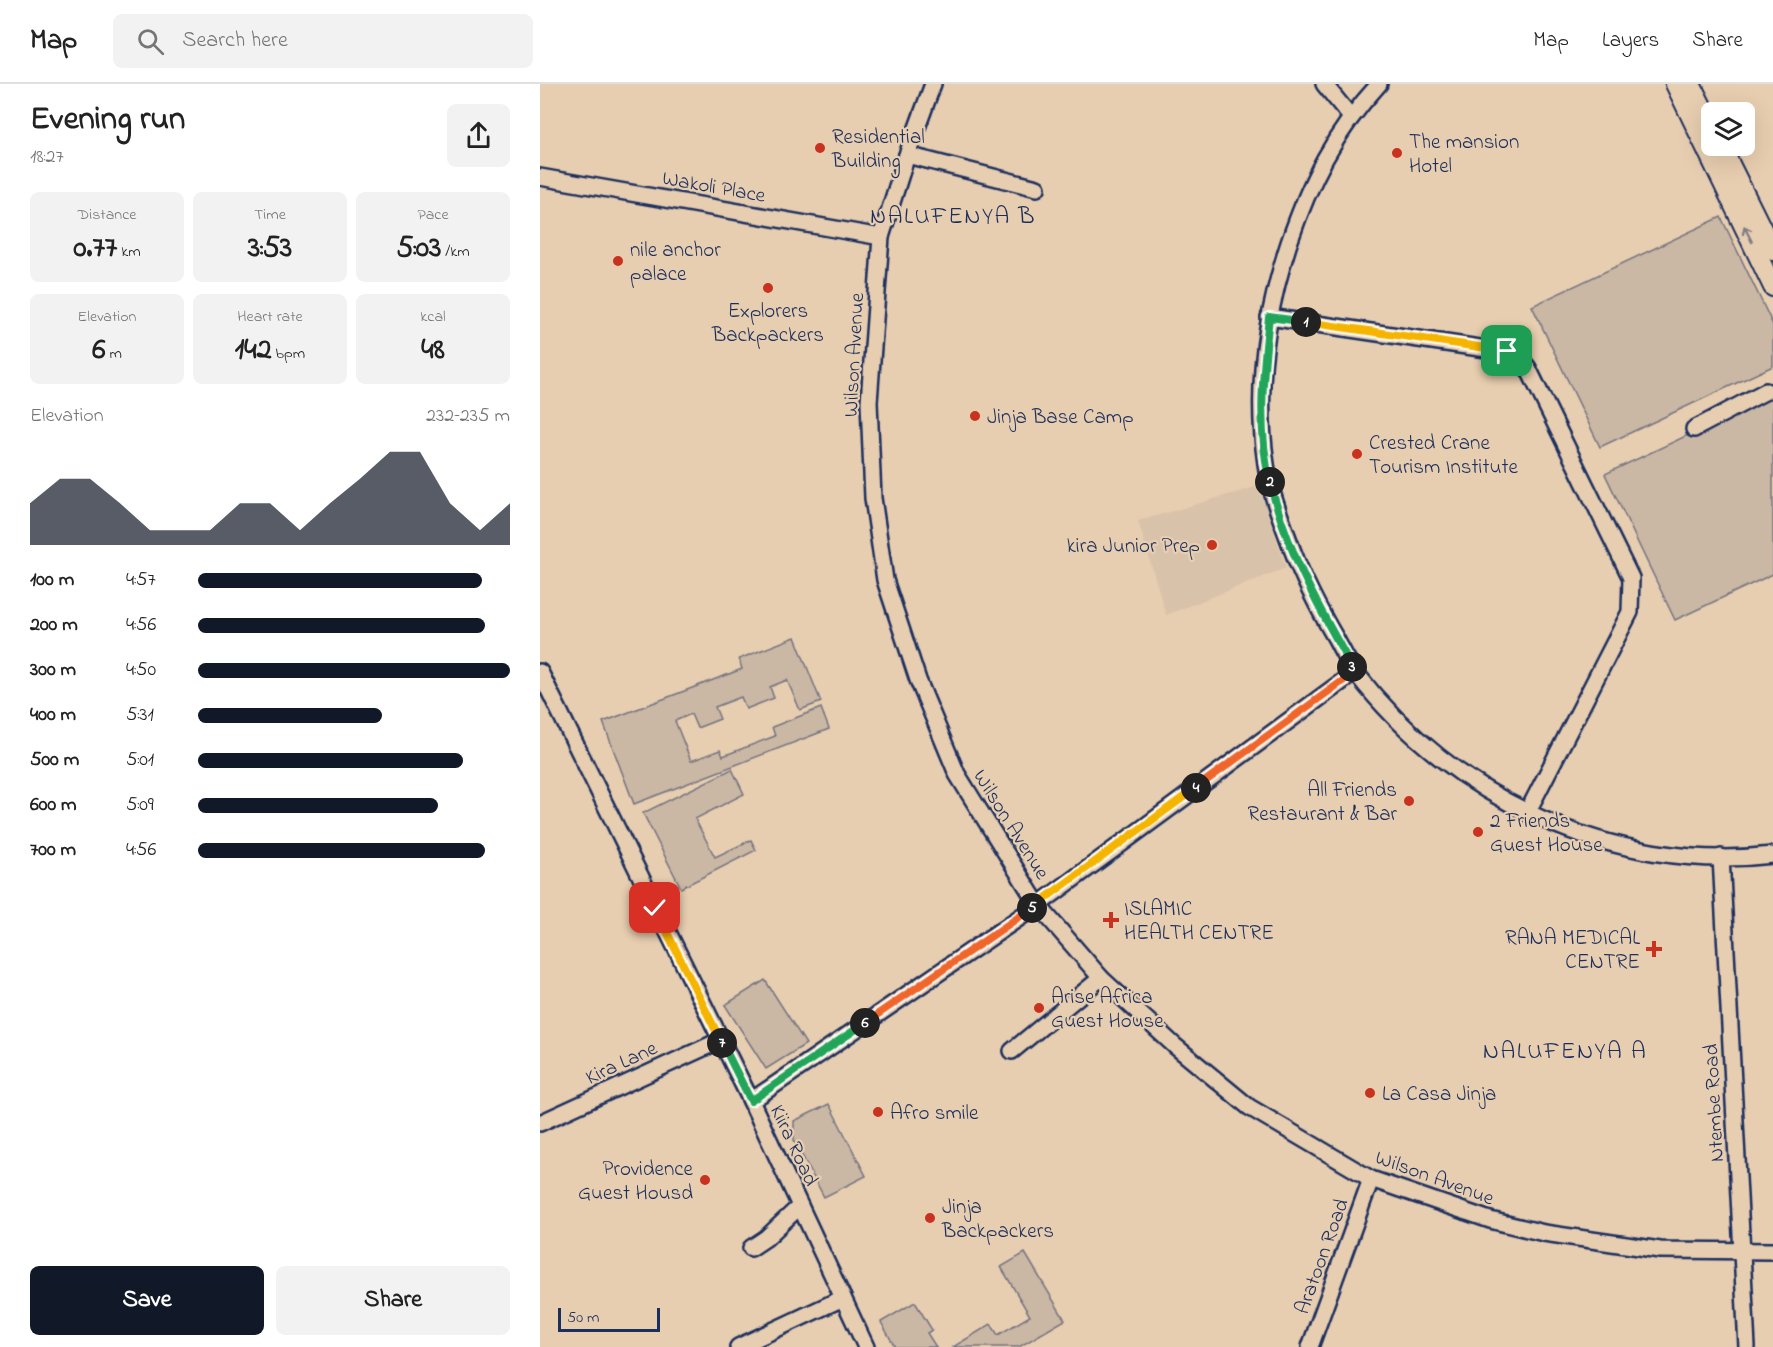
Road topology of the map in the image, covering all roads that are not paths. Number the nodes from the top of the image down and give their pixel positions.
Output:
1 (933, 84) edge
2 (1324, 84) edge
3 (1379, 84) edge
4 (1675, 84) edge
5 (1691, 84) edge
6 (1701, 104) edge
7 (1350, 116) junction
8 (907, 155) junction
9 (1726, 156) edge
10 (540, 177) edge
11 (1037, 188) dead end
12 (881, 237) junction
13 (1773, 251) edge
14 (1773, 286) edge
15 (1269, 317) junction
16 (1766, 391) dead end
17 (1694, 429) dead end
18 (540, 672) edge
19 (1355, 672) junction
20 (1527, 813) junction
21 (1773, 855) edge
22 (1721, 857) junction
23 (1038, 905) junction
24 (1101, 978) junction
25 (720, 1040) junction
26 (1012, 1051) dead end
27 (751, 1101) junction
28 (540, 1123) edge
29 (1371, 1179) junction
30 (800, 1206) junction
31 (751, 1248) dead end
32 (1742, 1251) junction
33 (1773, 1251) edge
34 (843, 1298) junction
35 (738, 1347) edge
36 (866, 1347) edge
37 (1310, 1347) edge
38 (1747, 1347) edge

1 - 8 street, Wilson Avenue
2 - 7 street
3 - 7 street
14 -> 4 street
5 - 6 street
7 - 15 street
8 - 11 street
8 - 12 street, Wilson Avenue
9 - 13 street
10 - 12 street, Wakoli Place
12 - 23 street, Wilson Avenue
15 - 19 street
15 - 20 street
16 - 17 street
18 - 25 street, Kiira Road
19 - 20 street
19 - 23 street
20 - 22 street
21 - 22 street
22 - 32 street, Ntembe Road
23 - 24 street, Wilson Avenue
23 - 27 street
24 - 26 street
24 - 29 street, Wilson Avenue
25 - 27 street, Kiira Road
25 - 28 street, Kira Lane
27 - 30 street, Kiira Road
29 - 32 street, Wilson Avenue
29 - 37 street, Aratoon Road
30 - 31 street
30 - 34 street, Kiira Road
32 - 33 street, Wilson Avenue
32 - 38 street, Ntembe Road
34 - 35 street
34 - 36 street, Kiira Road

